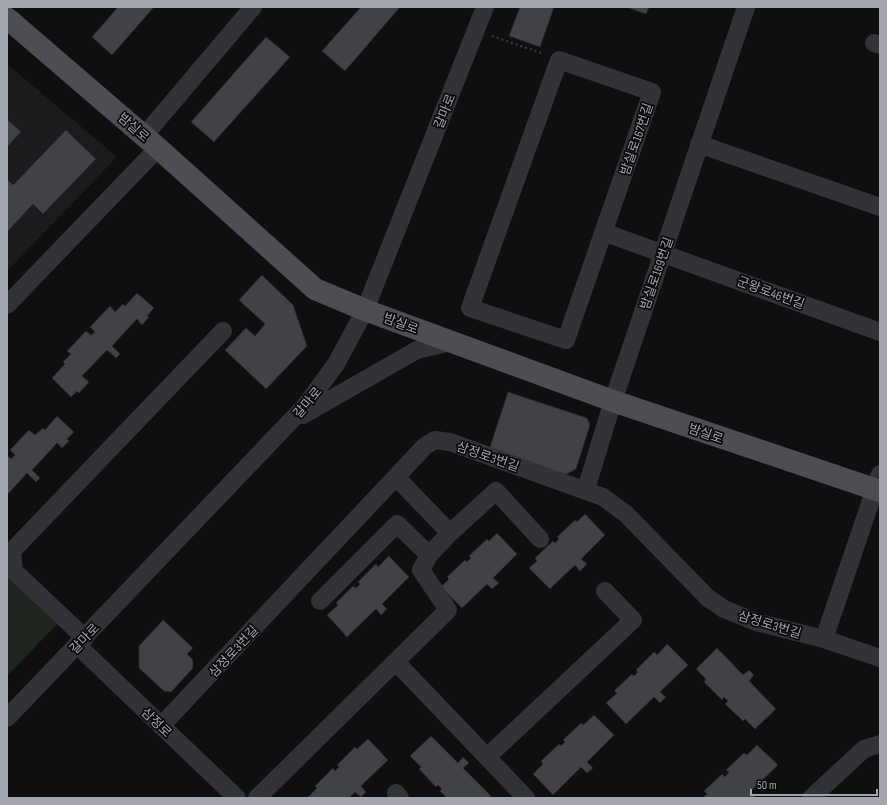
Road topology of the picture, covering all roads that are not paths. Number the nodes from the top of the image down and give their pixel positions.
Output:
1 (253, 7) edge
2 (485, 7) edge
3 (746, 7) edge
4 (7, 18) edge
5 (151, 142) junction
6 (699, 144) junction
7 (880, 206) edge
8 (603, 232) junction
9 (662, 253) junction
10 (7, 305) edge
11 (365, 310) junction
12 (223, 331) dead end
13 (880, 332) edge
14 (451, 342) junction
15 (613, 401) junction
16 (289, 423) junction
17 (396, 478) junction
18 (878, 485) edge
19 (586, 489) junction
20 (450, 534) junction
21 (540, 539) dead end
22 (429, 555) junction
23 (605, 591) dead end
24 (320, 601) dead end
25 (824, 640) junction
26 (81, 642) junction
27 (880, 658) edge
28 (396, 662) junction
29 (7, 718) edge
30 (162, 726) junction
31 (880, 744) edge
32 (487, 758) junction
33 (237, 798) edge
34 (257, 798) edge
35 (526, 798) edge
36 (811, 798) edge

1 - 5 street
2 - 11 street, 갈마로
3 - 6 street, 밤실로169번길
4 - 5 main road, 밤실로
5 - 10 street
5 - 11 main road, 밤실로
6 - 7 street
6 - 9 street, 밤실로169번길
8 - 8 street, 밤실로167번길
8 - 9 street, 군왕로46번길
9 - 13 street, 군왕로46번길
9 - 15 street, 밤실로169번길
11 - 14 main road, 밤실로
11 - 16 street, 갈마로
12 - 26 street, 삼정로
14 - 15 main road, 밤실로
14 - 16 street
15 - 18 main road, 밤실로
15 - 19 street, 밤실로169번길
16 - 26 street, 갈마로
17 - 19 street, 삼정로3번길
17 - 20 street
17 - 30 street, 삼정로3번길
18 - 25 street, 밤실로
19 - 25 street, 삼정로3번길
20 - 21 street
20 - 22 street
22 - 24 street
22 - 28 street
23 - 32 street
25 - 27 street, 삼정로3번길
26 - 29 street, 갈마로
26 - 30 street, 삼정로
28 - 32 street
28 - 34 street
30 - 33 street, 삼정로
31 - 36 street
32 - 35 street

